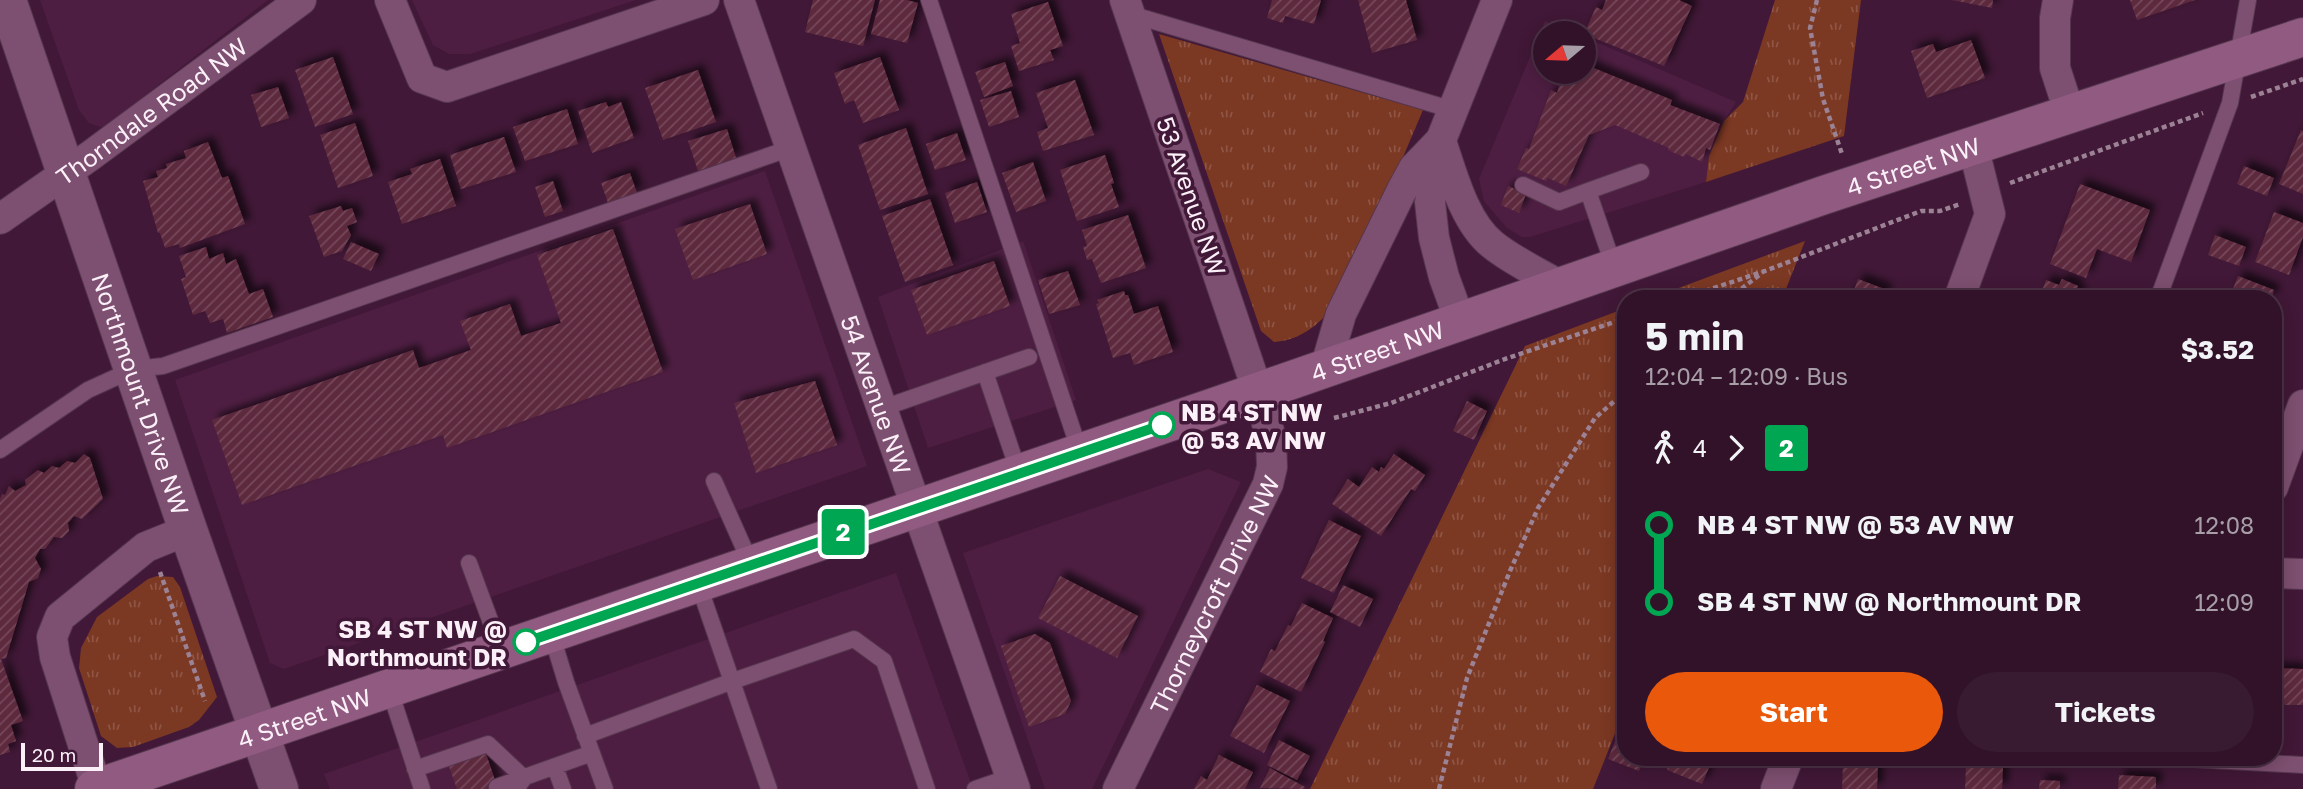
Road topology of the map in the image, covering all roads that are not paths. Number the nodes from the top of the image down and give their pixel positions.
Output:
1 (7, 0) edge
2 (301, 0) edge
3 (390, 0) edge
4 (705, 0) edge
5 (738, 0) edge
6 (929, 0) edge
7 (1497, 0) edge
8 (2058, 0) edge
9 (2248, 0) edge
10 (1128, 7) edge
11 (2303, 37) edge
12 (2237, 60) junction
13 (1453, 110) junction
14 (2070, 114) junction
15 (1441, 140) junction
16 (1973, 146) junction
17 (791, 148) junction
18 (66, 172) junction
19 (1641, 172) dead end
20 (1523, 185) dead end
21 (1588, 191) junction
22 (0, 219) edge
23 (1614, 267) junction
24 (1559, 285) junction
25 (1962, 290) edge
26 (2161, 290) edge
27 (1460, 321) junction
28 (1029, 357) dead end
29 (134, 369) junction
30 (1325, 369) junction
31 (985, 372) junction
32 (1258, 392) junction
33 (2303, 405) edge
34 (883, 408) junction
35 (0, 450) edge
36 (1080, 452) junction
37 (2282, 462) edge
38 (1019, 473) junction
39 (714, 481) dead end
40 (917, 508) junction
41 (188, 530) junction
42 (470, 563) dead end
43 (751, 564) junction
44 (2282, 573) edge
45 (2303, 574) edge
46 (698, 583) junction
47 (551, 633) junction
48 (501, 650) junction
49 (730, 682) junction
50 (389, 688) junction
51 (258, 733) junction
52 (585, 736) junction
53 (592, 754) junction
54 (2282, 764) edge
55 (2303, 765) edge
56 (555, 766) junction
57 (1785, 766) edge
58 (415, 769) junction
59 (1012, 783) edge
60 (520, 784) edge
61 (498, 787) dead end
62 (96, 789) edge
63 (279, 789) edge
64 (422, 789) edge
65 (563, 789) edge
66 (605, 789) edge
67 (769, 789) edge
68 (927, 789) edge
69 (975, 789) edge
70 (1118, 789) edge
71 (1776, 789) edge

1 - 18 street, Northmount Drive NW
2 - 18 street, Thorndale Road NW
3 - 4 street
5 - 17 street, 54 Avenue NW
6 - 36 lane
7 - 13 street
8 - 14 street
9 - 12 lane
10 - 13 lane
10 - 32 street, 53 Avenue NW
11 - 12 main road, 4 Street NW
12 - 14 main road, 4 Street NW
12 - 26 lane
13 - 15 street
14 - 16 main road, 4 Street NW
15 - 24 street
15 - 27 street
15 - 30 street
16 - 23 main road, 4 Street NW
16 - 25 street
17 - 29 lane
17 - 34 street, 54 Avenue NW
18 - 22 street, Thorndale Road NW
18 - 29 street, Northmount Drive NW
19 - 21 lane
20 - 21 lane
21 - 23 lane
23 - 24 main road, 4 Street NW
24 - 27 main road, 4 Street NW
27 - 30 main road, 4 Street NW
28 - 31 lane
29 - 35 lane
29 - 41 street, Northmount Drive NW
30 - 32 main road, 4 Street NW
31 - 34 lane
31 - 38 lane
32 - 36 main road, 4 Street NW
32 - 70 street, Thorneycroft Drive NW
33 - 37 street
34 - 40 street, 54 Avenue NW
36 - 38 main road, 4 Street NW
38 - 40 main road, 4 Street NW
39 - 43 lane
40 - 43 main road, 4 Street NW
40 - 59 street, 54 Avenue NW
41 - 51 street, Northmount Drive NW
41 - 62 street
42 - 48 lane
43 - 46 main road, 4 Street NW
44 - 45 street
46 - 47 main road, 4 Street NW
46 - 49 lane
47 - 48 main road, 4 Street NW
47 - 52 lane
48 - 50 main road, 4 Street NW
49 - 52 lane
49 - 67 lane
49 - 68 lane
50 - 51 main road, 4 Street NW
50 - 58 lane
51 - 62 main road, 4 Street NW
51 - 63 street, Northmount Drive NW
52 - 53 lane
53 - 56 lane
53 - 66 lane
54 - 55 lane
56 - 60 lane
56 - 65 lane
57 - 71 street
58 - 60 lane
58 - 64 lane
59 - 69 lane
60 - 61 lane

